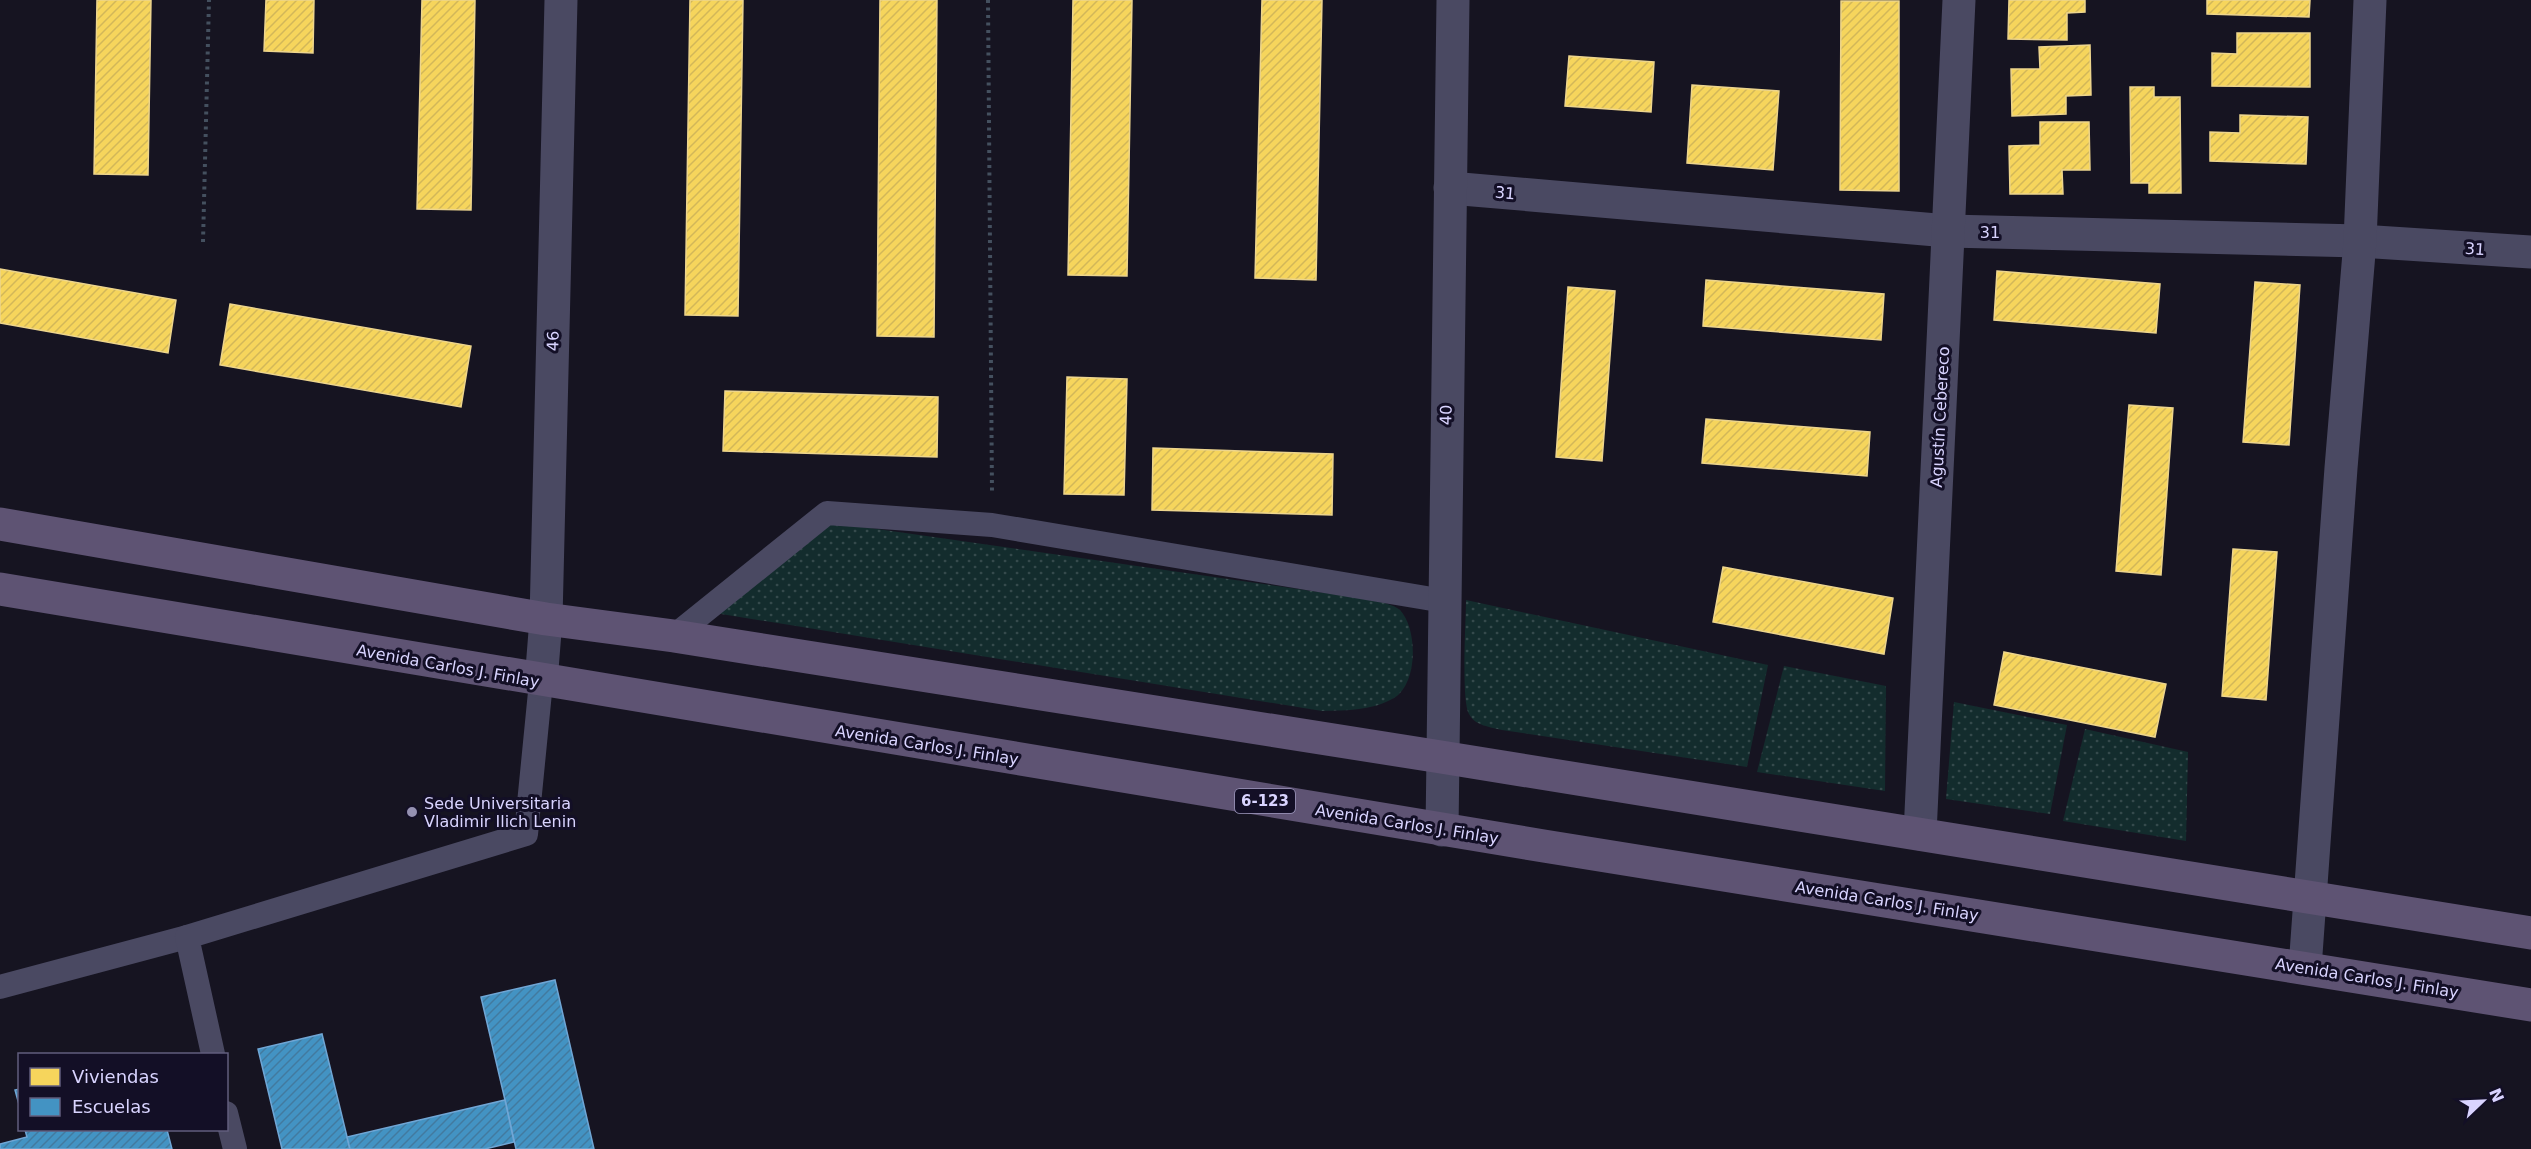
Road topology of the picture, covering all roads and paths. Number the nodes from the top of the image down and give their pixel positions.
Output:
1 (209, 0) edge
2 (561, 0) edge
3 (988, 0) edge
4 (1453, 0) edge
5 (1959, 0) edge
6 (2370, 0) edge
7 (1450, 188) junction
8 (1948, 231) junction
9 (2360, 241) junction
10 (204, 242) dead end
11 (2531, 252) edge
12 (0, 524) edge
13 (992, 525) junction
14 (0, 589) edge
15 (1444, 601) junction
16 (546, 619) junction
17 (674, 636) junction
18 (542, 682) junction
19 (1442, 757) junction
20 (1442, 830) junction
21 (1920, 834) junction
22 (2310, 897) junction
23 (2531, 933) edge
24 (187, 937) junction
25 (2305, 968) junction
26 (0, 987) edge
27 (2531, 1005) edge
28 (213, 1053) edge
29 (228, 1121) edge
30 (235, 1149) edge

1 - 10 path
2 - 16 street, 46
3 - 13 path
4 - 7 street, 40
5 - 8 street, Agustín Cebereco
6 - 9 street
7 - 8 street, 31
7 - 15 street, 40
8 - 9 street, 31
8 - 21 street, Agustín Cebereco
9 - 11 street, 31
9 - 22 street
12 - 16 main road
13 - 15 lane
13 - 17 lane
14 - 18 main road, Avenida Carlos J. Finlay / 6-123
15 - 19 street, 40
16 - 17 main road
16 - 18 street, 46
17 - 19 main road
18 - 20 main road, Avenida Carlos J. Finlay / 6-123
18 - 24 lane
19 - 20 street, 40
19 - 21 main road
20 - 25 main road, Avenida Carlos J. Finlay / 6-123
21 - 22 main road
22 - 23 main road
22 - 25 street
24 - 26 lane
24 - 28 lane
25 - 27 main road, Avenida Carlos J. Finlay / 6-123
29 - 30 lane

